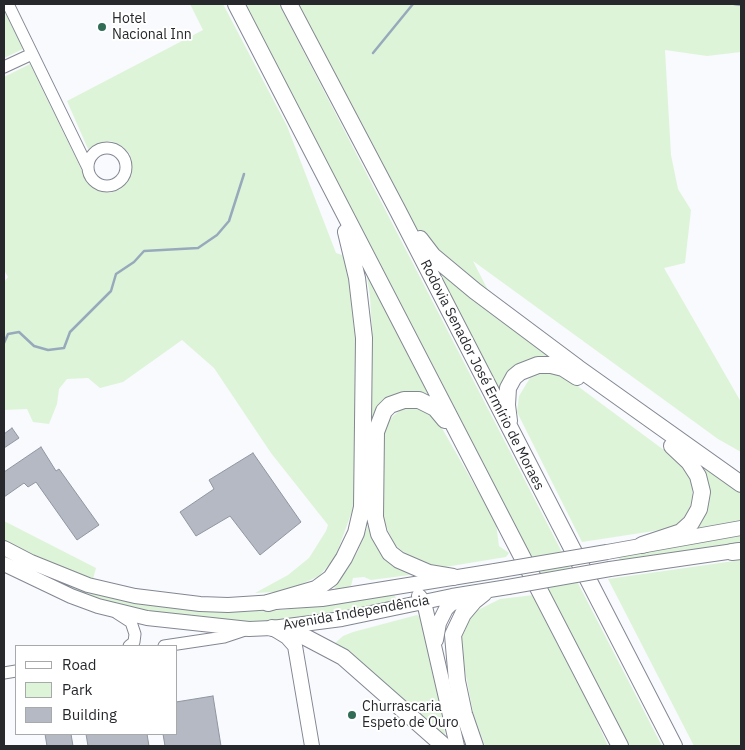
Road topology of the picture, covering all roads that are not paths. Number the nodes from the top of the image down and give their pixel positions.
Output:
1 (8, 4) edge
2 (236, 4) edge
3 (289, 4) edge
4 (32, 54) junction
5 (4, 67) edge
6 (88, 168) dead end
7 (337, 201) junction
8 (398, 211) junction
9 (510, 431) junction
10 (460, 437) junction
11 (741, 484) edge
12 (741, 528) edge
13 (642, 545) junction
14 (4, 548) edge
15 (738, 551) edge
16 (4, 564) edge
17 (453, 577) junction
18 (408, 586) junction
19 (507, 587) junction
20 (484, 593) junction
21 (424, 602) junction
22 (268, 603) junction
23 (109, 609) junction
24 (272, 628) junction
25 (248, 629) junction
26 (130, 645) edge
27 (171, 645) edge
28 (436, 651) junction
29 (312, 746) edge
30 (444, 746) edge
31 (457, 746) edge
32 (475, 746) edge
33 (620, 746) edge
34 (674, 746) edge

1 - 4 street
2 - 7 highway
3 - 8 highway, Rodovia Senador José Ermírio de Moraes
4 - 5 street
4 - 6 street
7 - 10 highway
7 - 22 highway
8 - 9 highway, Rodovia Senador José Ermírio de Moraes
8 - 11 highway
9 - 13 highway
9 - 34 highway, Rodovia Senador José Ermírio de Moraes
10 - 17 highway
10 - 33 highway
12 - 13 main road, Avenida Independência
13 - 17 main road, Avenida Independência, bridge
14 - 22 main road, Avenida Independência
15 - 19 main road, bridge
16 - 23 main road, Avenida Independência
17 - 18 main road, Avenida Independência
18 - 21 main road
18 - 22 main road, Avenida Independência
19 - 20 main road
19 - 21 main road, Avenida Independência
20 - 28 main road
20 - 32 highway
21 - 24 main road, Avenida Independência
21 - 28 main road
23 - 25 main road, Avenida Independência
23 - 26 street
24 - 25 main road, Avenida Independência
24 - 29 main road
24 - 30 highway
25 - 27 street
28 - 31 main road

